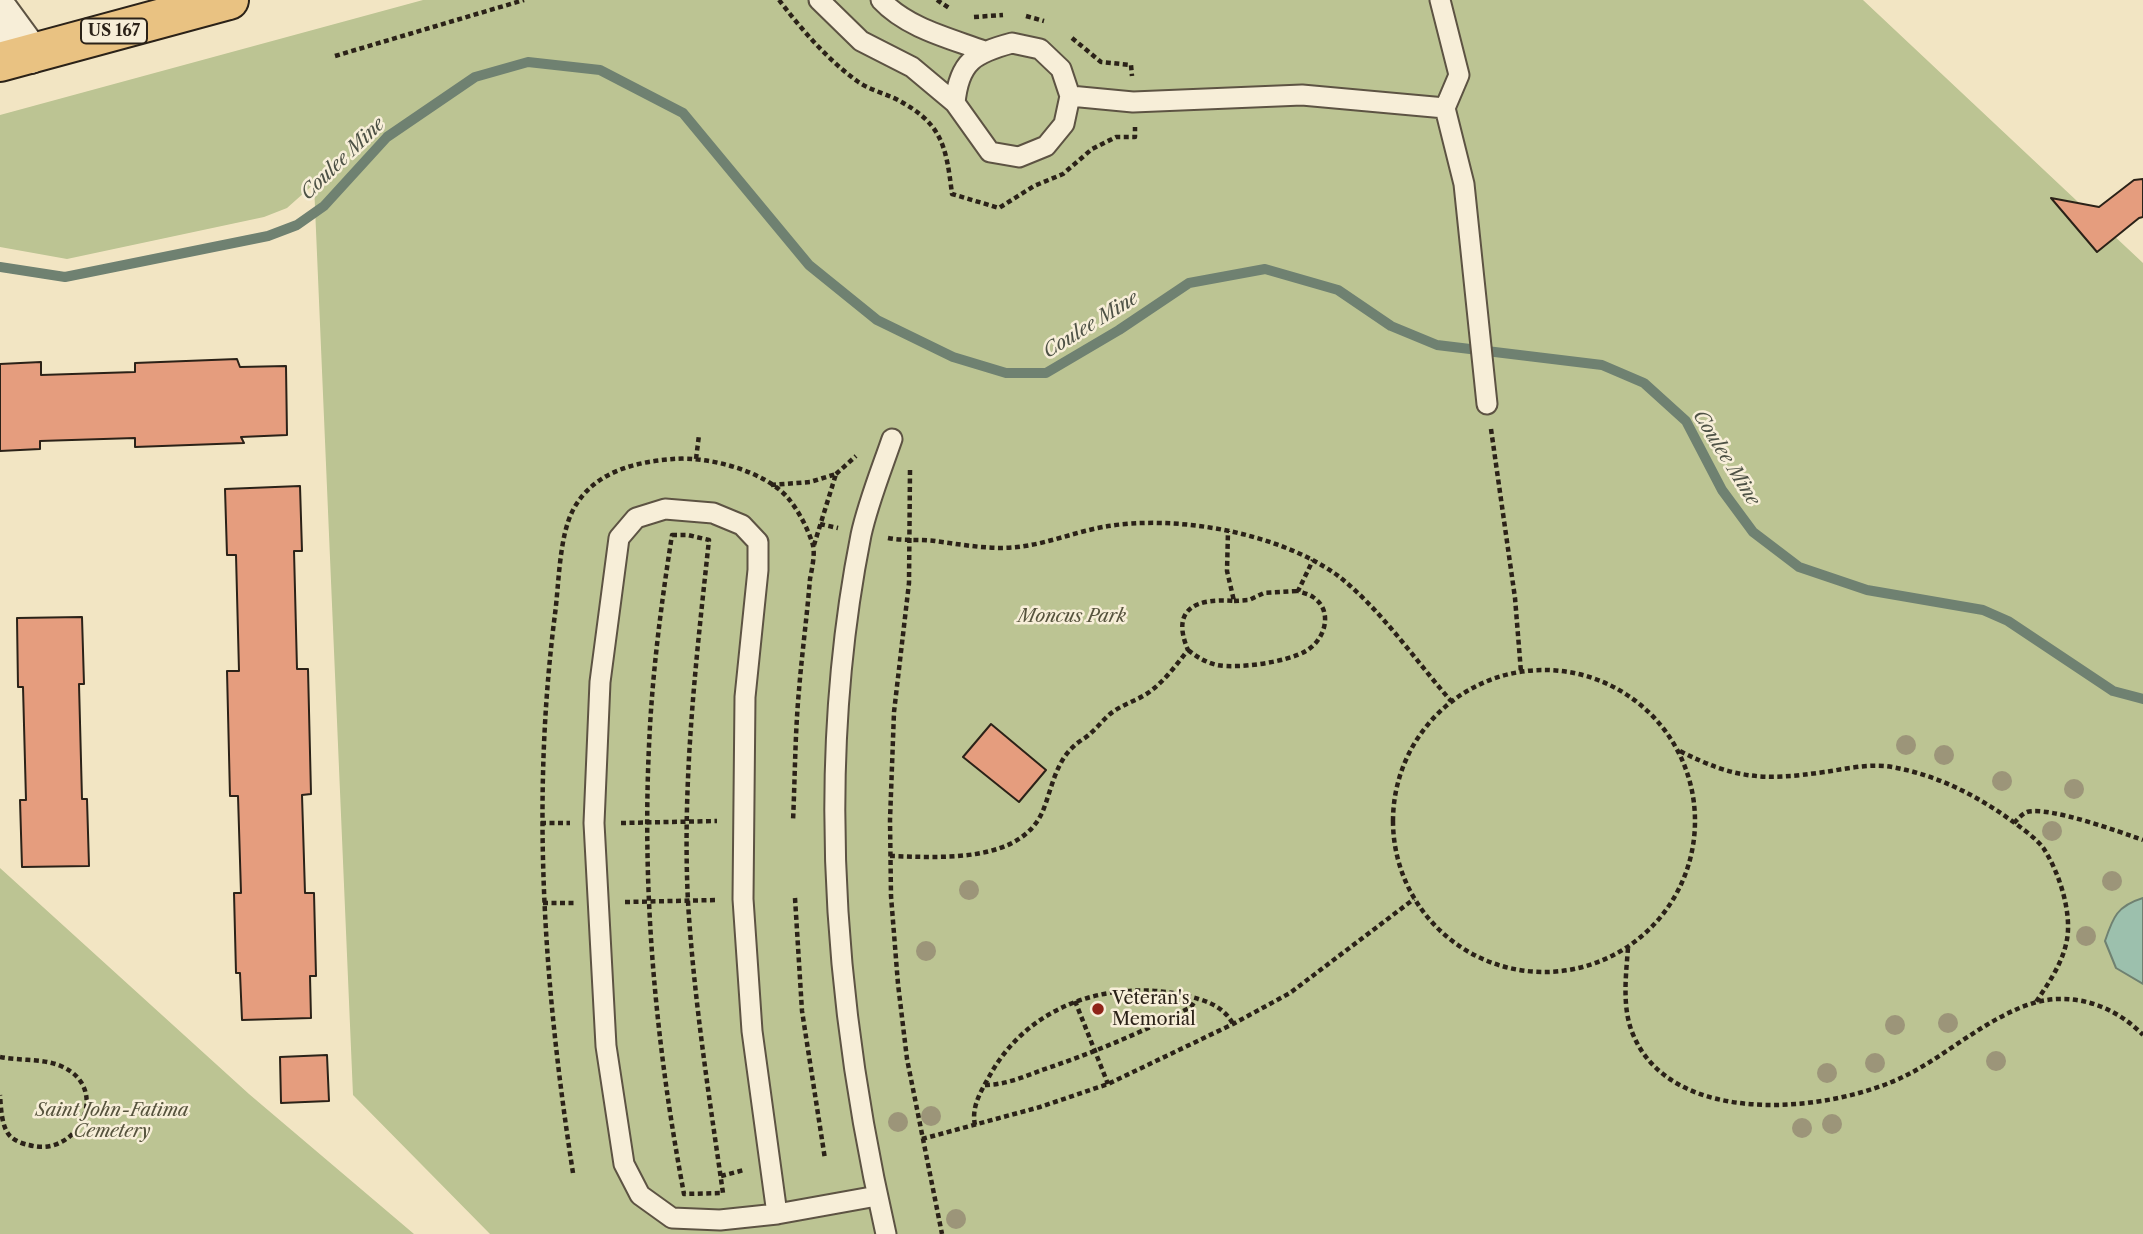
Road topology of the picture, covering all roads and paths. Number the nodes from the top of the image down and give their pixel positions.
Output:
1 (229, 0) edge
2 (524, 0) edge
3 (779, 0) edge
4 (819, 0) edge
5 (881, 0) edge
6 (937, 0) edge
7 (1440, 0) edge
8 (953, 11) dead end
9 (0, 13) edge
10 (965, 15) dead end
11 (1010, 16) dead end
12 (1022, 16) dead end
13 (1047, 22) dead end
14 (1069, 35) dead end
15 (984, 51) junction
16 (335, 56) dead end
17 (15, 58) edge
18 (1070, 96) junction
19 (1133, 102) junction
20 (955, 103) junction
21 (1445, 108) junction
22 (1487, 404) joint
23 (699, 435) dead end
24 (892, 439) dead end
25 (863, 450) dead end
26 (696, 459) junction
27 (910, 468) dead end
28 (836, 474) junction
29 (770, 485) junction
30 (1228, 531) junction
31 (910, 540) junction
32 (814, 545) junction
33 (1313, 560) junction
34 (1298, 591) junction
35 (1234, 601) junction
36 (1188, 650) junction
37 (1521, 671) junction
38 (1451, 701) junction
39 (1679, 751) junction
40 (688, 821) junction
41 (742, 821) junction
42 (793, 821) dead end
43 (541, 823) junction
44 (594, 823) junction
45 (648, 823) junction
46 (2014, 823) junction
47 (2143, 840) edge
48 (890, 856) junction
49 (795, 898) dead end
50 (743, 899) junction
51 (1414, 899) junction
52 (688, 900) junction
53 (649, 901) junction
54 (543, 903) junction
55 (597, 903) junction
56 (1628, 948) junction
57 (1198, 998) junction
58 (1075, 1001) junction
59 (2035, 1003) junction
60 (1233, 1024) junction
61 (2143, 1035) edge
62 (1095, 1051) junction
63 (0, 1057) edge
64 (1108, 1084) junction
65 (984, 1085) junction
66 (0, 1095) edge
67 (975, 1125) junction
68 (922, 1139) junction
69 (825, 1159) dead end
70 (573, 1173) dead end
71 (877, 1196) junction
72 (777, 1214) junction
73 (886, 1234) edge
74 (942, 1234) edge

1 - 17 main road, US 167
2 - 16 path
3 - 19 path
4 - 20 lane
5 - 15 lane
6 - 8 path
7 - 21 lane
9 - 17 street
10 - 11 path
12 - 13 path
14 - 19 path
15 - 18 lane
15 - 20 lane
18 - 19 lane
18 - 20 lane
19 - 21 lane
21 - 22 lane
22 - 37 path
23 - 26 path
24 - 71 lane
25 - 28 path
26 - 29 path
26 - 43 path
27 - 31 path
28 - 29 path
28 - 32 path
29 - 32 path
30 - 31 path
30 - 33 path
30 - 35 path
31 - 48 path
32 - 42 path
33 - 34 path
33 - 38 path
34 - 35 path
34 - 36 path
35 - 36 path
36 - 48 path
37 - 38 path
37 - 39 path
38 - 51 path
39 - 46 path
39 - 56 path
40 - 41 path
40 - 45 path
40 - 45 path
40 - 52 path
41 - 44 lane
41 - 50 lane
43 - 44 path
43 - 54 path
44 - 45 path
44 - 55 lane
45 - 53 path
46 - 47 path
46 - 59 path
48 - 68 path
49 - 69 path
50 - 52 path
50 - 72 lane
51 - 56 path
51 - 60 path
52 - 53 path
52 - 53 path
53 - 55 path
54 - 55 path
54 - 70 path
55 - 72 lane
56 - 59 path
57 - 58 path
57 - 60 path
57 - 62 path
58 - 62 path
58 - 65 path
59 - 61 path
60 - 64 path
62 - 64 path
62 - 65 path
63 - 66 path
64 - 67 path
65 - 67 path
67 - 68 path
68 - 74 path
71 - 72 lane
71 - 73 lane

